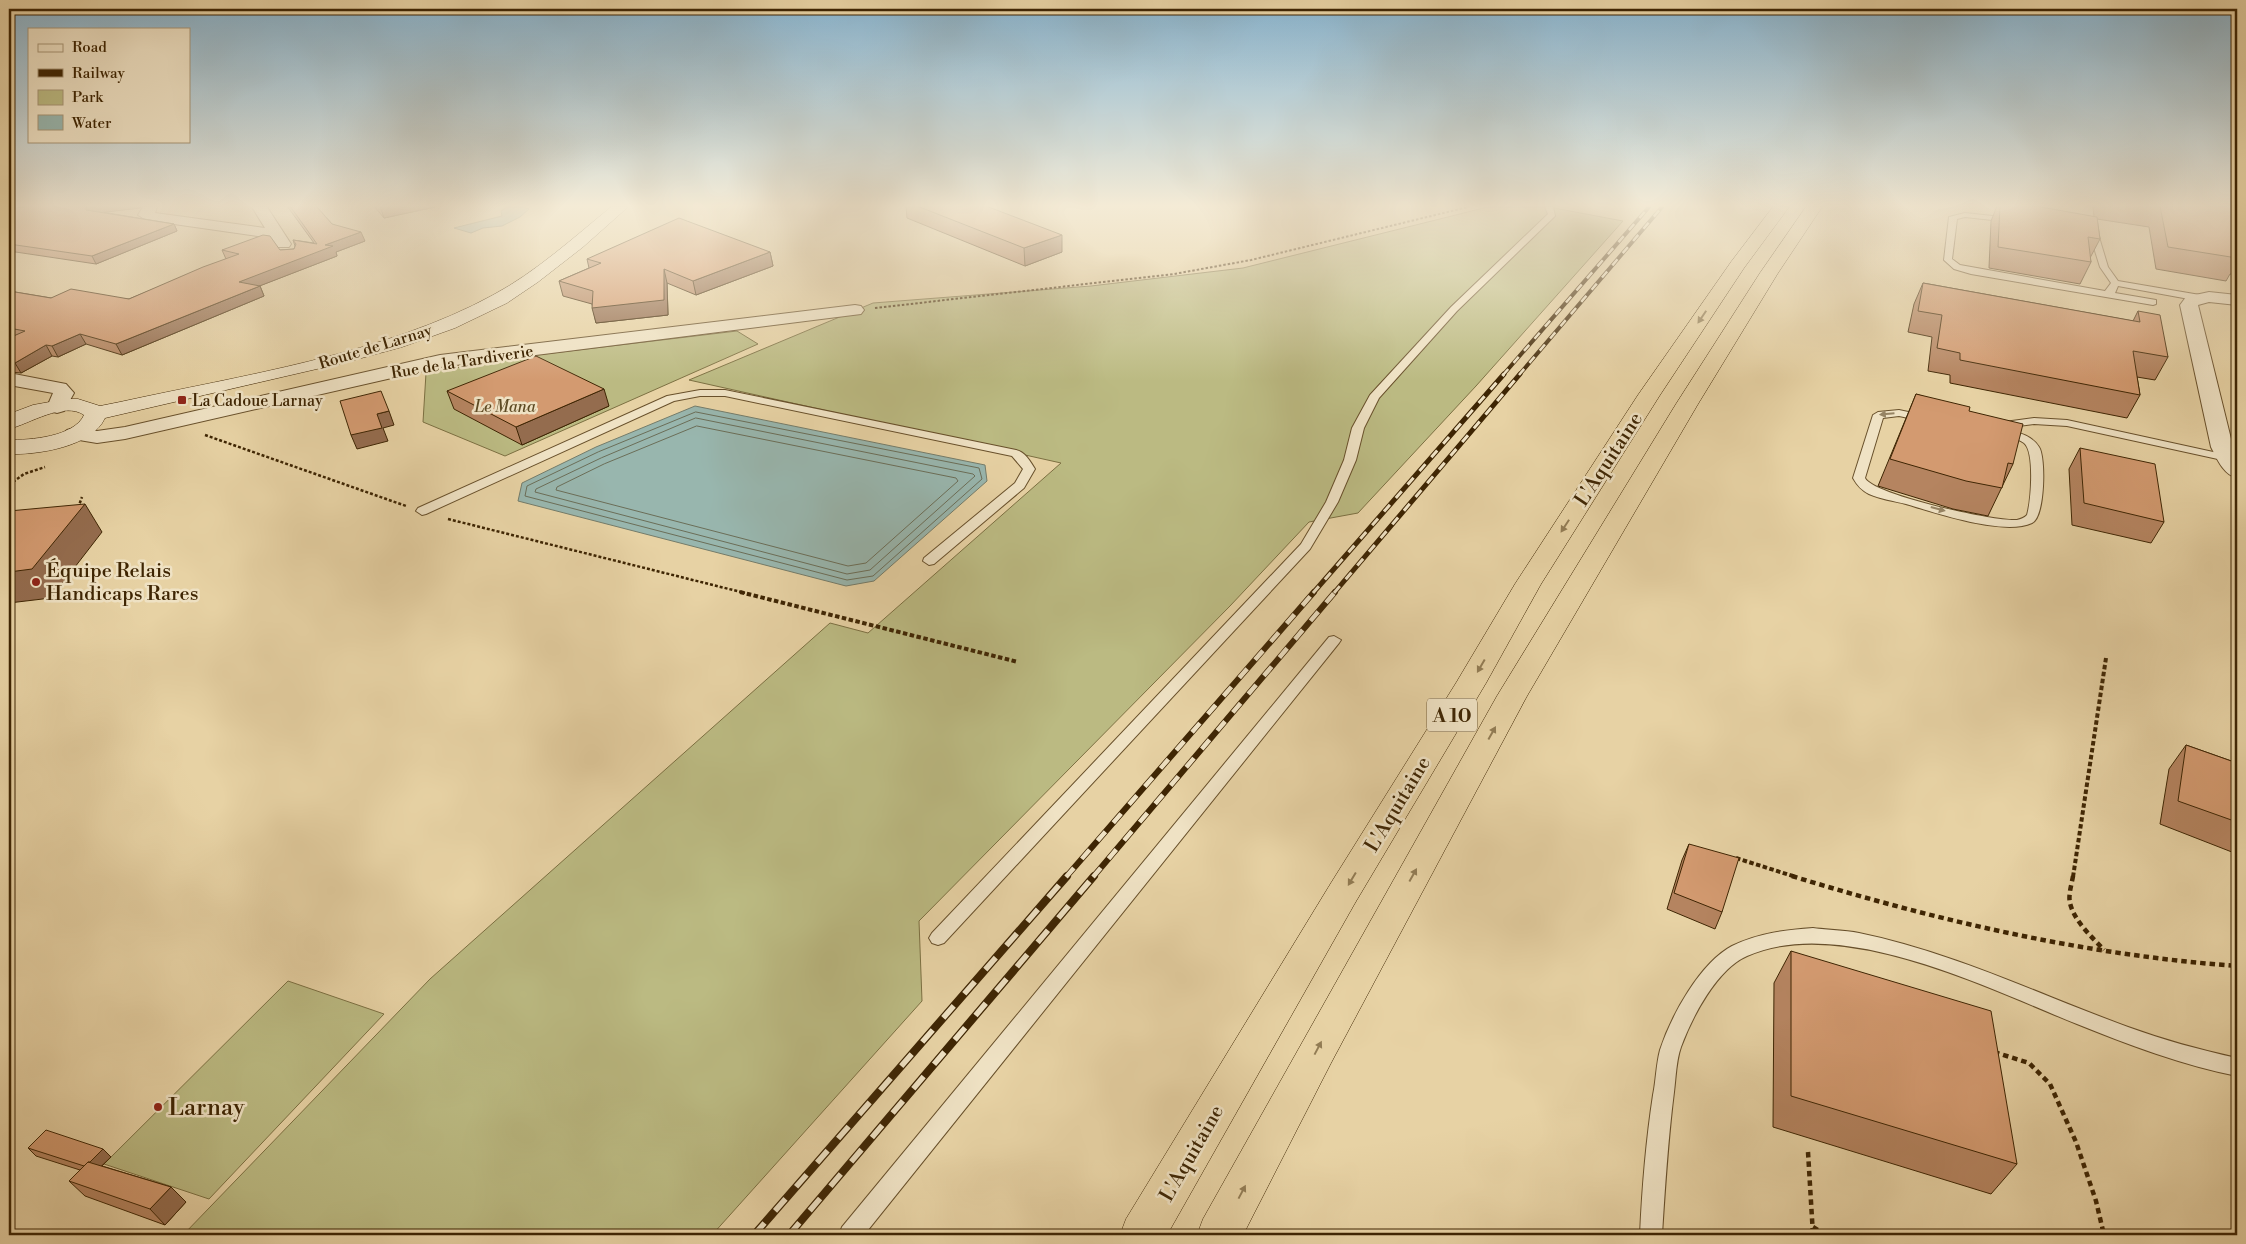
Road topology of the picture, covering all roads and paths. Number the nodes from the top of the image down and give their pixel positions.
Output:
1 (547, 265) edge
2 (1223, 265) edge
3 (1501, 265) edge
4 (1739, 265) edge
5 (1774, 265) edge
6 (1954, 265) edge
7 (2103, 265) edge
8 (2115, 283) junction
9 (2108, 294) junction
10 (2237, 300) edge
11 (2153, 302) dead end
12 (2194, 302) junction
13 (855, 310) joint
14 (9, 379) edge
15 (57, 407) junction
16 (96, 413) junction
17 (1936, 421) edge
18 (9, 422) edge
19 (2058, 422) junction
20 (74, 434) junction
21 (201, 434) dead end
22 (9, 447) edge
23 (2035, 449) junction
24 (2232, 465) edge
25 (82, 497) dead end
26 (422, 511) junction
27 (75, 515) edge
28 (929, 561) dead end
29 (1334, 640) dead end
30 (2106, 658) dead end
31 (1018, 662) dead end
32 (1733, 857) edge
33 (938, 938) dead end
34 (2104, 950) junction
35 (2237, 966) edge
36 (1986, 1050) edge
37 (2237, 1067) edge
38 (1808, 1152) dead end
39 (1813, 1227) junction
40 (850, 1235) edge
41 (1142, 1235) edge
42 (1220, 1235) edge
43 (1651, 1235) edge
44 (1813, 1235) edge
45 (1826, 1235) edge
46 (2104, 1235) edge

1 - 16 street, Route de Larnay
2 - 13 path
3 - 33 lane
4 -> 41 highway, L'Aquitaine / A 10
42 -> 5 highway, L'Aquitaine / A 10
6 - 9 lane
7 - 8 lane
8 - 9 lane
8 - 12 lane
9 - 11 lane
10 - 12 street
12 - 24 street
13 - 20 street, Rue de la Tardiverie
14 - 15 street
15 - 16 street
15 - 18 street
16 - 20 street
17 -> 23 lane
19 - 23 lane
19 - 23 lane
19 - 24 lane
20 - 22 street
21 - 26 path
25 - 27 path
26 - 28 lane
26 - 31 path
29 - 40 lane
30 - 34 path
32 - 34 path
34 - 35 path
36 - 46 path
37 - 43 lane
38 - 39 path
39 - 44 path
39 - 45 path

